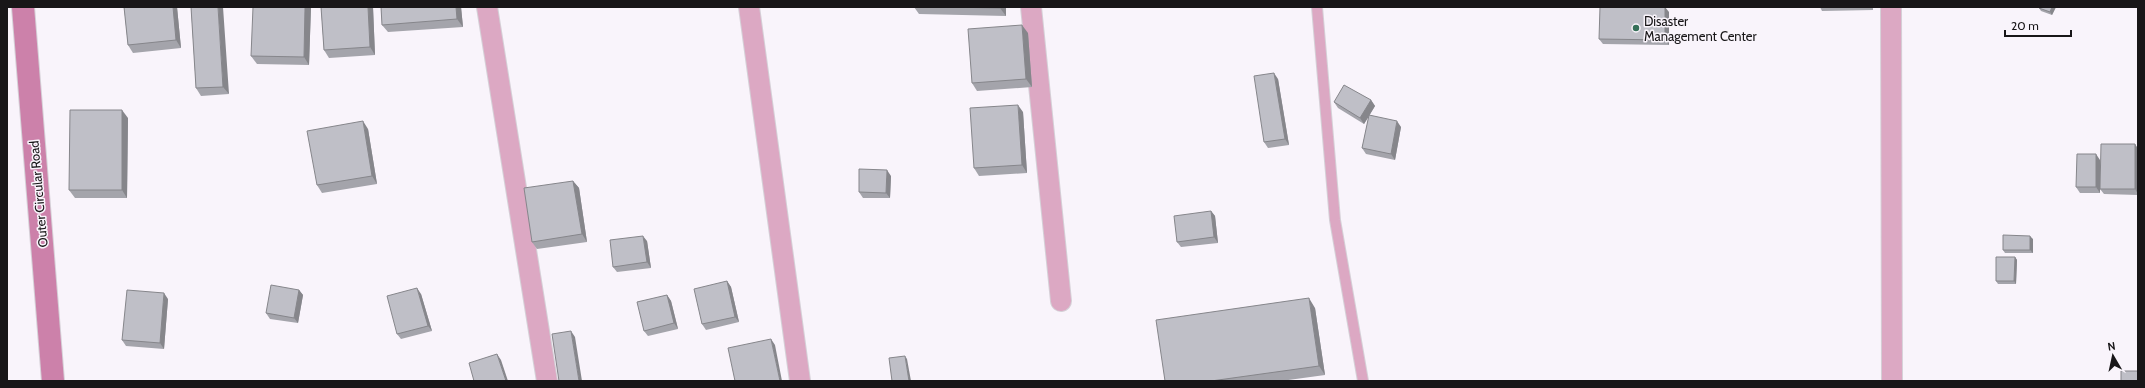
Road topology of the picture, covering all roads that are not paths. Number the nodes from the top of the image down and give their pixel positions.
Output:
1 (23, 7) edge
2 (487, 7) edge
3 (749, 7) edge
4 (1031, 7) edge
5 (1317, 7) edge
6 (1891, 7) edge
7 (1061, 301) dead end
8 (53, 381) edge
9 (547, 381) edge
10 (800, 381) edge
11 (1363, 381) edge
12 (1892, 381) edge

1 - 8 street, Outer Circular Road
2 - 9 street
3 - 10 street
4 - 7 street
5 - 11 lane
6 - 12 street

